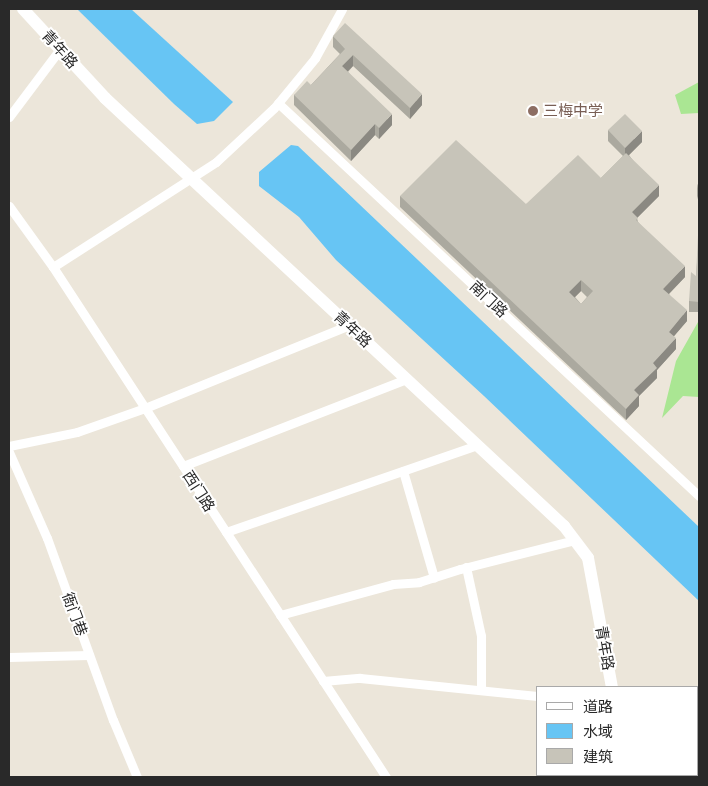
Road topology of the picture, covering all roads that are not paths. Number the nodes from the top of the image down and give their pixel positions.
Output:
1 (23, 9) edge
2 (342, 9) edge
3 (60, 49) junction
4 (276, 105) junction
5 (9, 117) edge
6 (191, 178) junction
7 (9, 206) edge
8 (53, 267) junction
9 (349, 325) junction
10 (406, 379) junction
11 (144, 408) junction
12 (477, 445) junction
13 (9, 446) edge
14 (9, 452) edge
15 (182, 466) junction
16 (403, 471) junction
17 (699, 496) edge
18 (226, 532) junction
19 (575, 540) junction
20 (466, 567) junction
21 (434, 578) junction
22 (280, 615) junction
23 (89, 655) junction
24 (9, 657) edge
25 (323, 681) junction
26 (612, 686) edge
27 (481, 690) junction
28 (536, 696) edge
29 (137, 777) edge
30 (386, 777) edge

1 - 3 main road, 青年路
2 - 4 street
3 - 5 street
3 - 6 main road, 青年路
4 - 6 street
4 - 17 street, 南门路
6 - 8 street
6 - 9 main road, 青年路
7 - 8 street, 西门路
8 - 11 street, 西门路
9 - 10 main road, 青年路
9 - 11 street
10 - 12 main road, 青年路
10 - 15 street
11 - 13 street
11 - 15 street, 西门路
12 - 16 street
12 - 19 main road, 青年路
14 - 23 street, 衙门巷
15 - 18 street, 西门路
16 - 18 street
16 - 21 street
18 - 22 street, 西门路
19 - 20 street
19 - 26 main road, 青年路
20 - 21 street
20 - 27 street
21 - 22 street
22 - 25 street, 西门路
23 - 24 street
23 - 29 street, 衙门巷
25 - 27 street
25 - 30 street, 西门路
27 - 28 street

